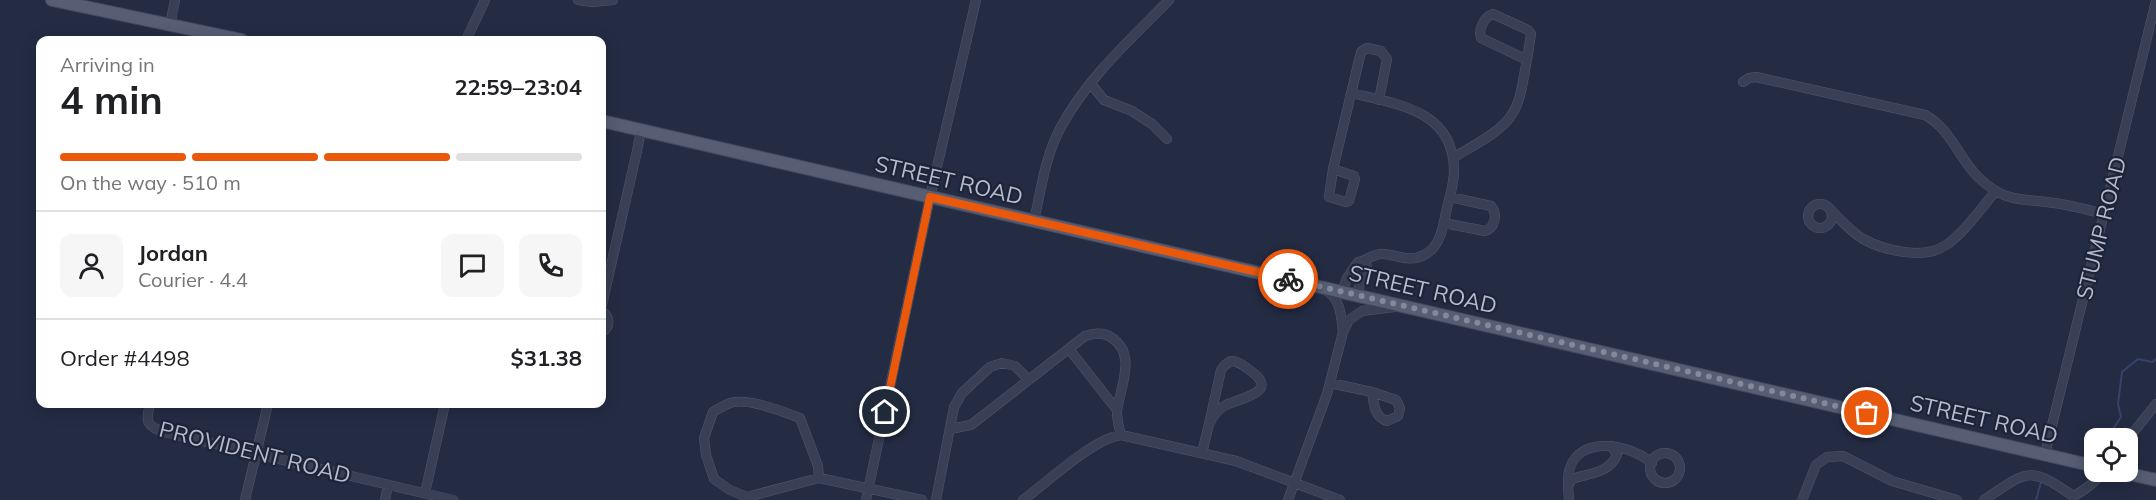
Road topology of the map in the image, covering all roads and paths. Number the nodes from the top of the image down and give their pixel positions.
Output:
1 (52, 0) edge
2 (174, 0) edge
3 (485, 0) edge
4 (578, 0) edge
5 (613, 0) edge
6 (976, 0) edge
7 (1169, 0) edge
8 (2156, 2) edge
9 (80, 3) edge
10 (170, 25) junction
11 (223, 36) edge
12 (468, 36) edge
13 (1527, 60) junction
14 (1743, 82) dead end
15 (1091, 84) junction
16 (1351, 93) junction
17 (1379, 100) junction
18 (606, 122) edge
19 (640, 130) junction
20 (1167, 139) dead end
21 (1453, 158) junction
22 (1333, 169) dead end
23 (1996, 191) junction
24 (930, 197) junction
25 (1450, 197) junction
26 (1829, 208) dead end
27 (2104, 214) junction
28 (1034, 221) junction
29 (1444, 223) junction
30 (1365, 262) junction
31 (1319, 286) junction
32 (606, 287) edge
33 (1342, 292) junction
34 (1356, 295) junction
35 (1402, 306) junction
36 (606, 315) edge
37 (606, 329) edge
38 (1343, 332) junction
39 (1069, 349) junction
40 (1029, 380) junction
41 (1330, 383) junction
42 (1372, 392) dead end
43 (2156, 404) edge
44 (149, 408) edge
45 (267, 408) edge
46 (444, 408) edge
47 (1117, 411) junction
48 (1209, 424) junction
49 (2137, 428) edge
50 (950, 429) junction
51 (1121, 435) junction
52 (1614, 450) junction
53 (1202, 453) junction
54 (256, 454) junction
55 (2045, 454) junction
56 (1652, 463) dead end
57 (2084, 464) edge
58 (2138, 476) edge
59 (819, 478) junction
60 (2156, 480) edge
61 (1295, 482) junction
62 (2092, 482) edge
63 (388, 485) junction
64 (1568, 486) junction
65 (868, 488) junction
66 (425, 494) junction
67 (747, 498) edge
68 (245, 500) edge
69 (385, 500) edge
70 (453, 500) edge
71 (866, 500) edge
72 (922, 500) edge
73 (936, 500) edge
74 (1023, 500) edge
75 (1288, 500) edge
76 (1340, 500) edge
77 (1569, 500) edge
78 (1802, 500) edge
79 (1957, 500) edge
80 (1984, 500) edge

1 - 9 main road
2 - 10 street
3 - 12 street
4 - 5 street
6 - 24 street
7 - 15 street
8 - 27 street, STUMP ROAD
9 - 10 main road
10 - 11 main road
13 - 13 street
13 - 21 street
14 - 23 street
15 - 20 street
15 - 28 street
16 - 17 street
16 - 17 street
16 - 22 street
17 - 21 street
18 - 19 main road, STREET ROAD
19 - 24 main road, STREET ROAD
19 - 32 street
21 - 25 street
23 - 26 street
23 - 27 street
24 - 28 main road, STREET ROAD
24 - 65 street
25 - 29 street
25 - 29 street
27 - 55 street, STUMP ROAD
28 - 31 main road, STREET ROAD
29 - 30 street
30 - 33 street
30 - 34 street
31 - 33 main road, STREET ROAD
31 - 38 street
33 - 34 main road, STREET ROAD
34 - 35 main road, STREET ROAD
35 - 38 street
35 - 55 main road, STREET ROAD
36 - 37 street
38 - 41 street
39 - 40 street
39 - 47 street
39 - 47 street
40 - 50 street
40 - 50 street
41 - 42 street
41 - 61 street
43 - 49 street
44 - 54 street, PROVIDENT ROAD
45 - 54 street
46 - 66 street
47 - 51 street
48 - 48 street
48 - 53 street
50 - 73 street
51 - 53 street
51 - 74 street
52 - 56 street
52 - 64 street
52 - 64 street
53 - 61 street
54 - 63 street, PROVIDENT ROAD
54 - 68 street
55 - 57 main road, STREET ROAD
58 - 60 main road
59 - 65 street
59 - 67 street
59 - 67 street
61 - 75 street
61 - 76 street
62 - 80 street
63 - 66 street, PROVIDENT ROAD
63 - 69 street
64 - 77 street
65 - 71 street
65 - 72 street
66 - 70 street, PROVIDENT ROAD
78 - 79 street

